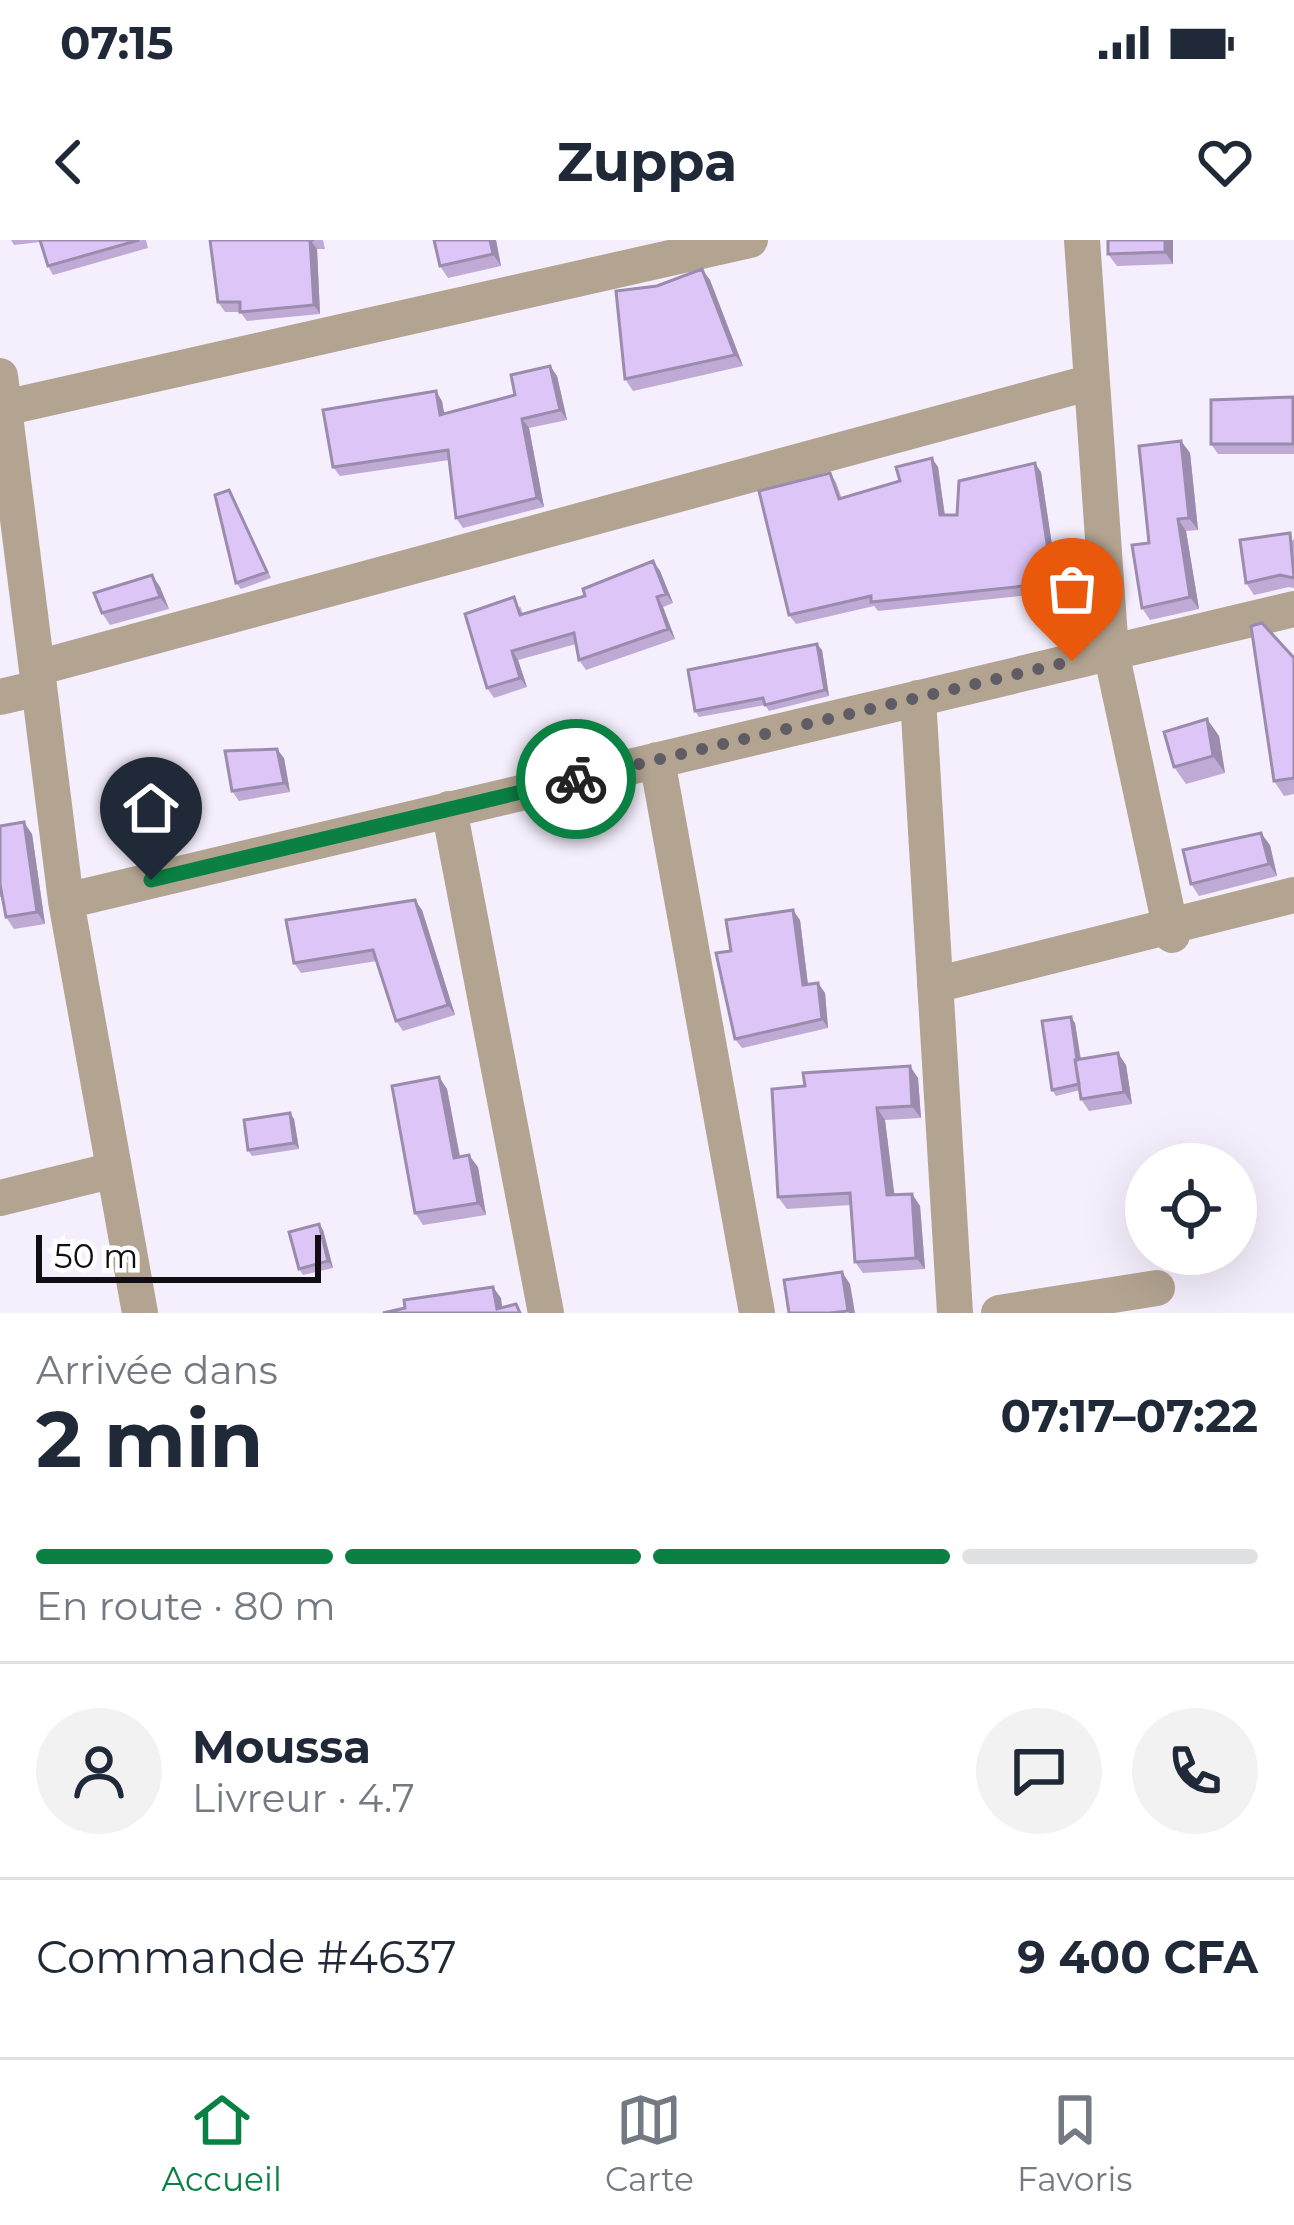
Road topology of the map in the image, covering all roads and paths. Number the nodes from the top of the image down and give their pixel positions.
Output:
1 (750, 240) edge
2 (1082, 240) edge
3 (1092, 382) junction
4 (3, 417) edge
5 (1294, 609) edge
6 (1111, 652) junction
7 (38, 678) junction
8 (0, 697) edge
9 (918, 698) junction
10 (657, 760) junction
11 (448, 809) junction
12 (1294, 895) edge
13 (66, 901) junction
14 (1172, 931) junction
15 (935, 985) junction
16 (114, 1171) junction
17 (0, 1198) edge
18 (1157, 1288) dead end
19 (140, 1313) edge
20 (546, 1313) edge
21 (757, 1313) edge
22 (955, 1313) edge
23 (999, 1313) edge

1 - 4 street
2 - 3 street
3 - 6 street
3 - 7 street
4 - 7 street
5 - 6 street
6 - 9 street
6 - 14 street
7 - 8 street
7 - 13 street
9 - 10 street
9 - 15 street
10 - 11 street
10 - 21 street
11 - 13 street
11 - 20 street
12 - 14 street
13 - 16 street
14 - 15 street
15 - 22 street
16 - 17 street
16 - 19 street
18 - 23 street

